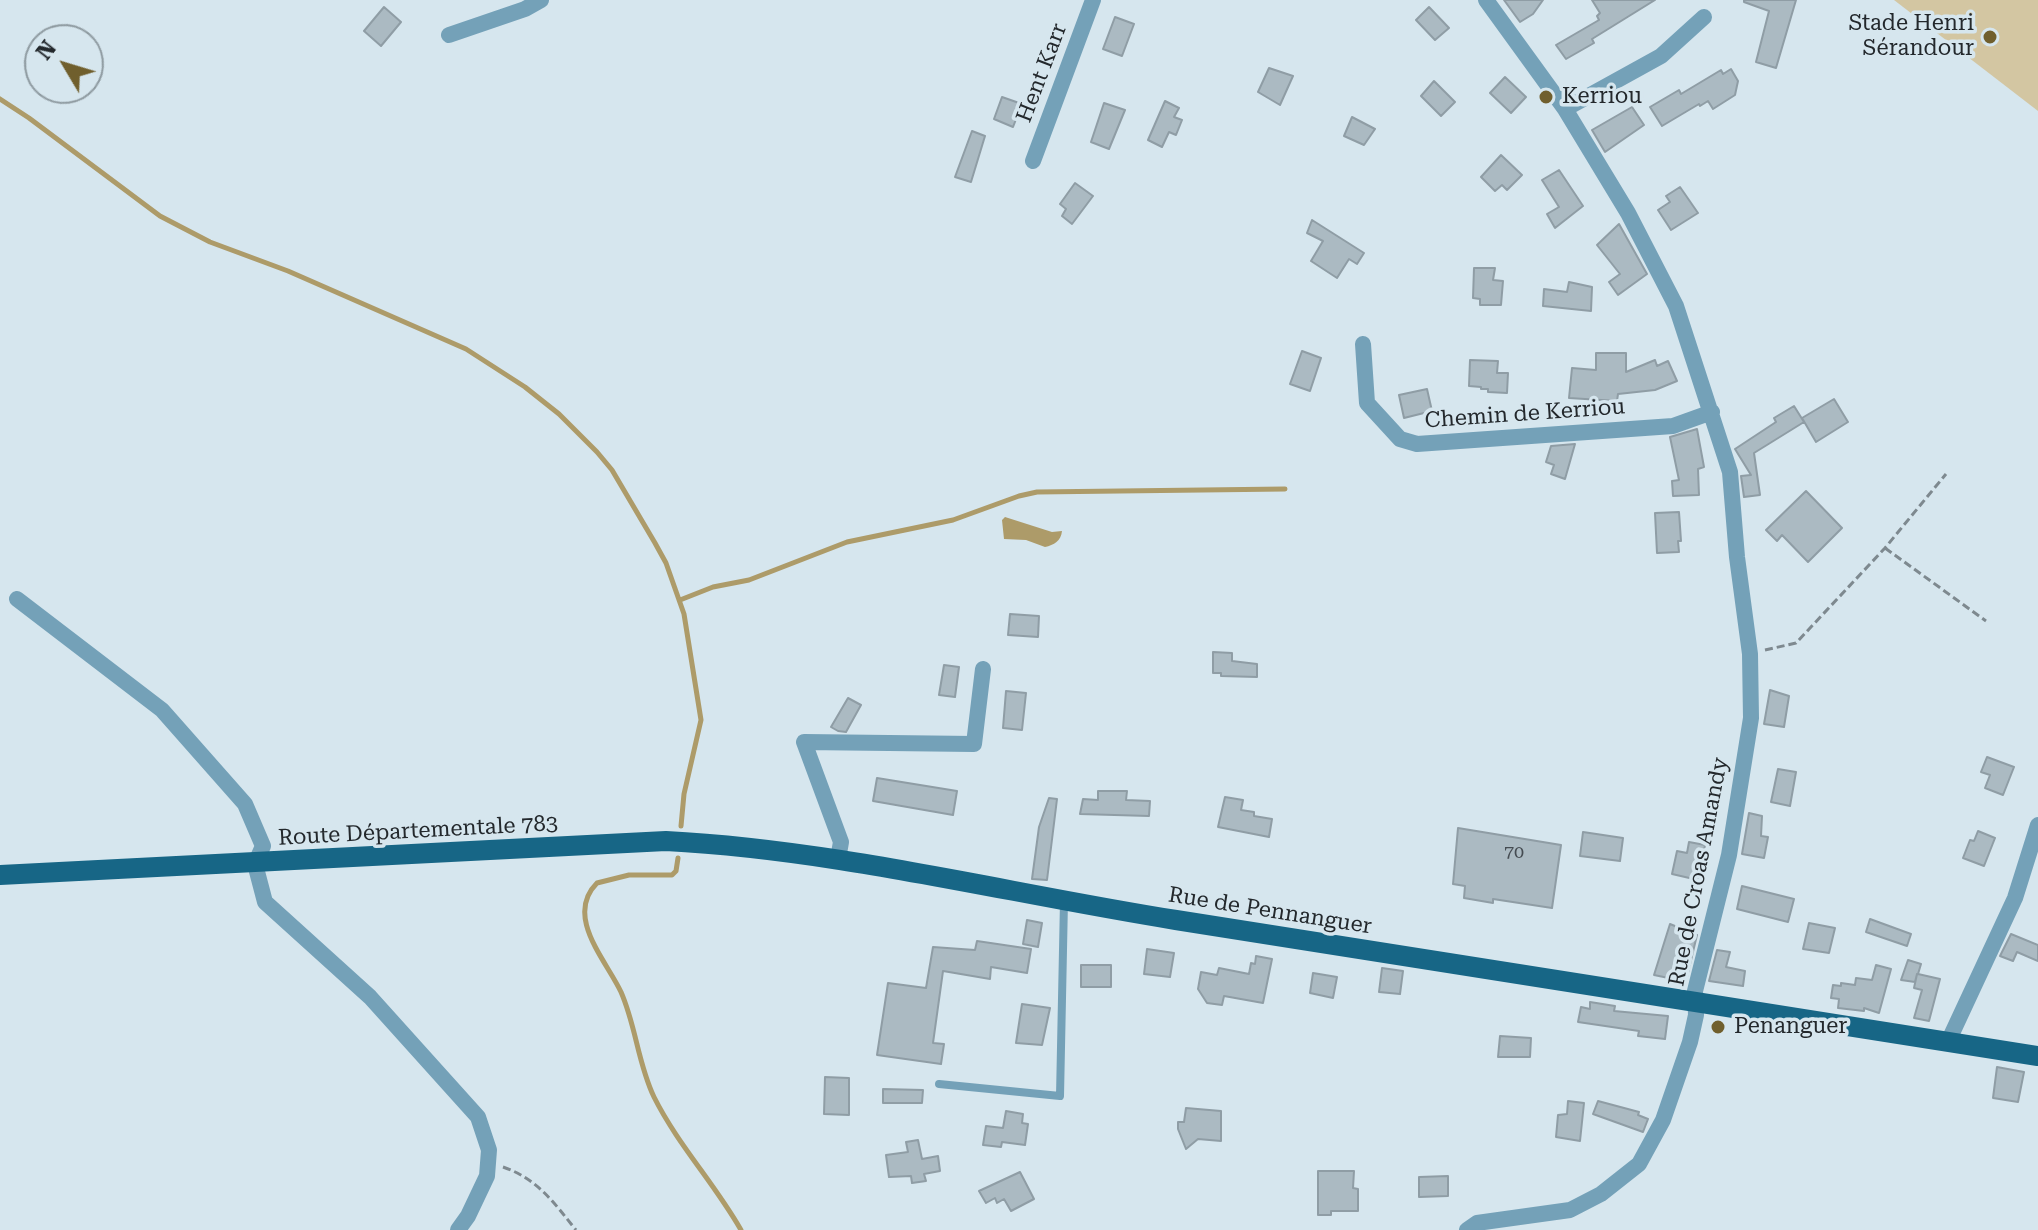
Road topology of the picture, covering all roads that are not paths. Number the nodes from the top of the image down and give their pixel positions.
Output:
1 (541, 0) edge
2 (1093, 0) edge
3 (1486, 0) edge
4 (1704, 17) dead end
5 (449, 35) dead end
6 (1565, 109) junction
7 (1033, 161) dead end
8 (1363, 344) dead end
9 (1712, 412) junction
10 (17, 599) dead end
11 (983, 669) dead end
12 (2038, 825) edge
13 (838, 859) junction
14 (255, 864) junction
15 (0, 875) edge
16 (1064, 900) junction
17 (1696, 1001) junction
18 (1948, 1042) junction
19 (2038, 1056) edge
20 (939, 1084) dead end
21 (458, 1230) edge
22 (1467, 1230) edge

1 - 5 street
2 - 7 street, Hent Karr
3 - 6 street, Rue de Croas Amandy
4 - 6 street
6 - 9 street, Rue de Croas Amandy
8 - 9 street, Chemin de Kerriou
9 - 17 street, Rue de Croas Amandy
10 - 14 street
11 - 13 street
12 - 18 street
13 - 14 main road, Route Départementale 783
13 - 16 main road, Rue de Pennanguer
14 - 15 main road, Route Départementale 783
14 - 21 street
16 - 17 main road, Rue de Pennanguer
16 - 20 lane
17 - 18 main road, Rue de Pennanguer
17 - 22 street, Rue de Croas Amandy
18 - 19 main road, Rue de Pennanguer

